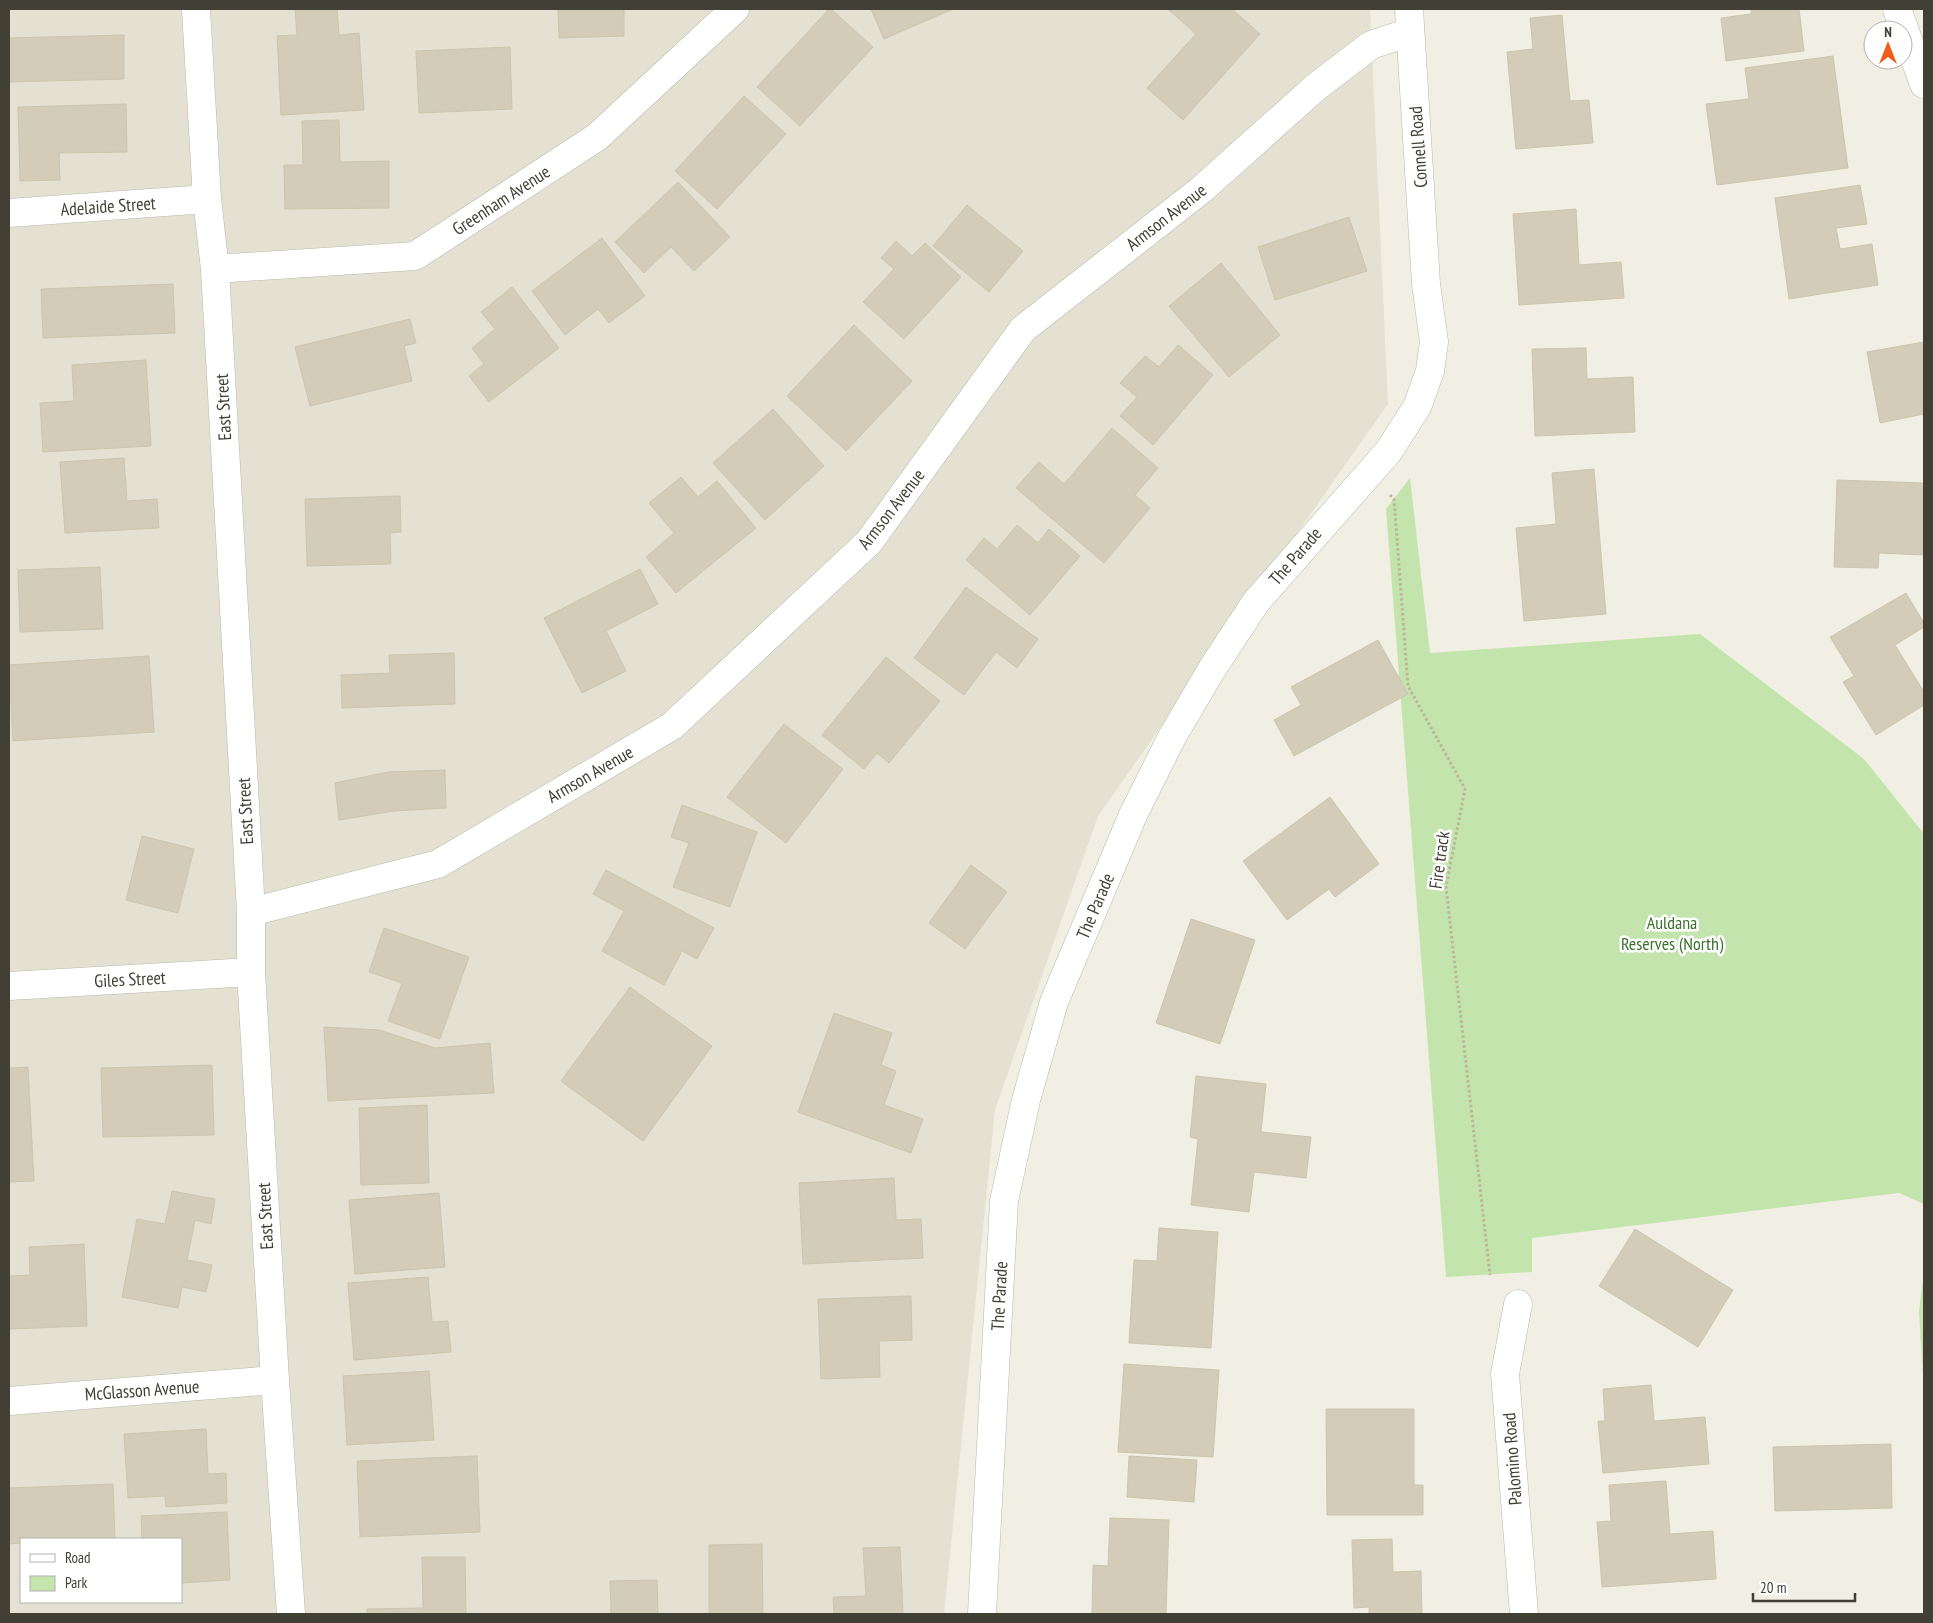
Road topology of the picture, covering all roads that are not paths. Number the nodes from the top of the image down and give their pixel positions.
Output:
1 (196, 9) edge
2 (735, 9) edge
3 (1898, 9) edge
4 (1410, 20) edge
5 (1924, 84) edge
6 (207, 199) junction
7 (9, 213) edge
8 (215, 269) junction
9 (1426, 284) joint
10 (251, 912) junction
11 (251, 972) junction
12 (9, 986) edge
13 (1518, 1304) dead end
14 (275, 1380) junction
15 (9, 1401) edge
16 (291, 1614) edge
17 (982, 1614) edge
18 (1524, 1614) edge

1 - 6 street, East Street
2 - 8 street, Greenham Avenue
3 - 5 street
4 - 9 street, Connell Road
4 - 10 street, Armson Avenue
6 - 7 street, Adelaide Street
6 - 8 street, East Street
8 - 10 street, East Street
9 - 17 street, The Parade
10 - 11 street, East Street
11 - 12 street, Giles Street
11 - 14 street, East Street
13 - 18 street, Palomino Road
14 - 15 street, McGlasson Avenue
14 - 16 street, East Street

